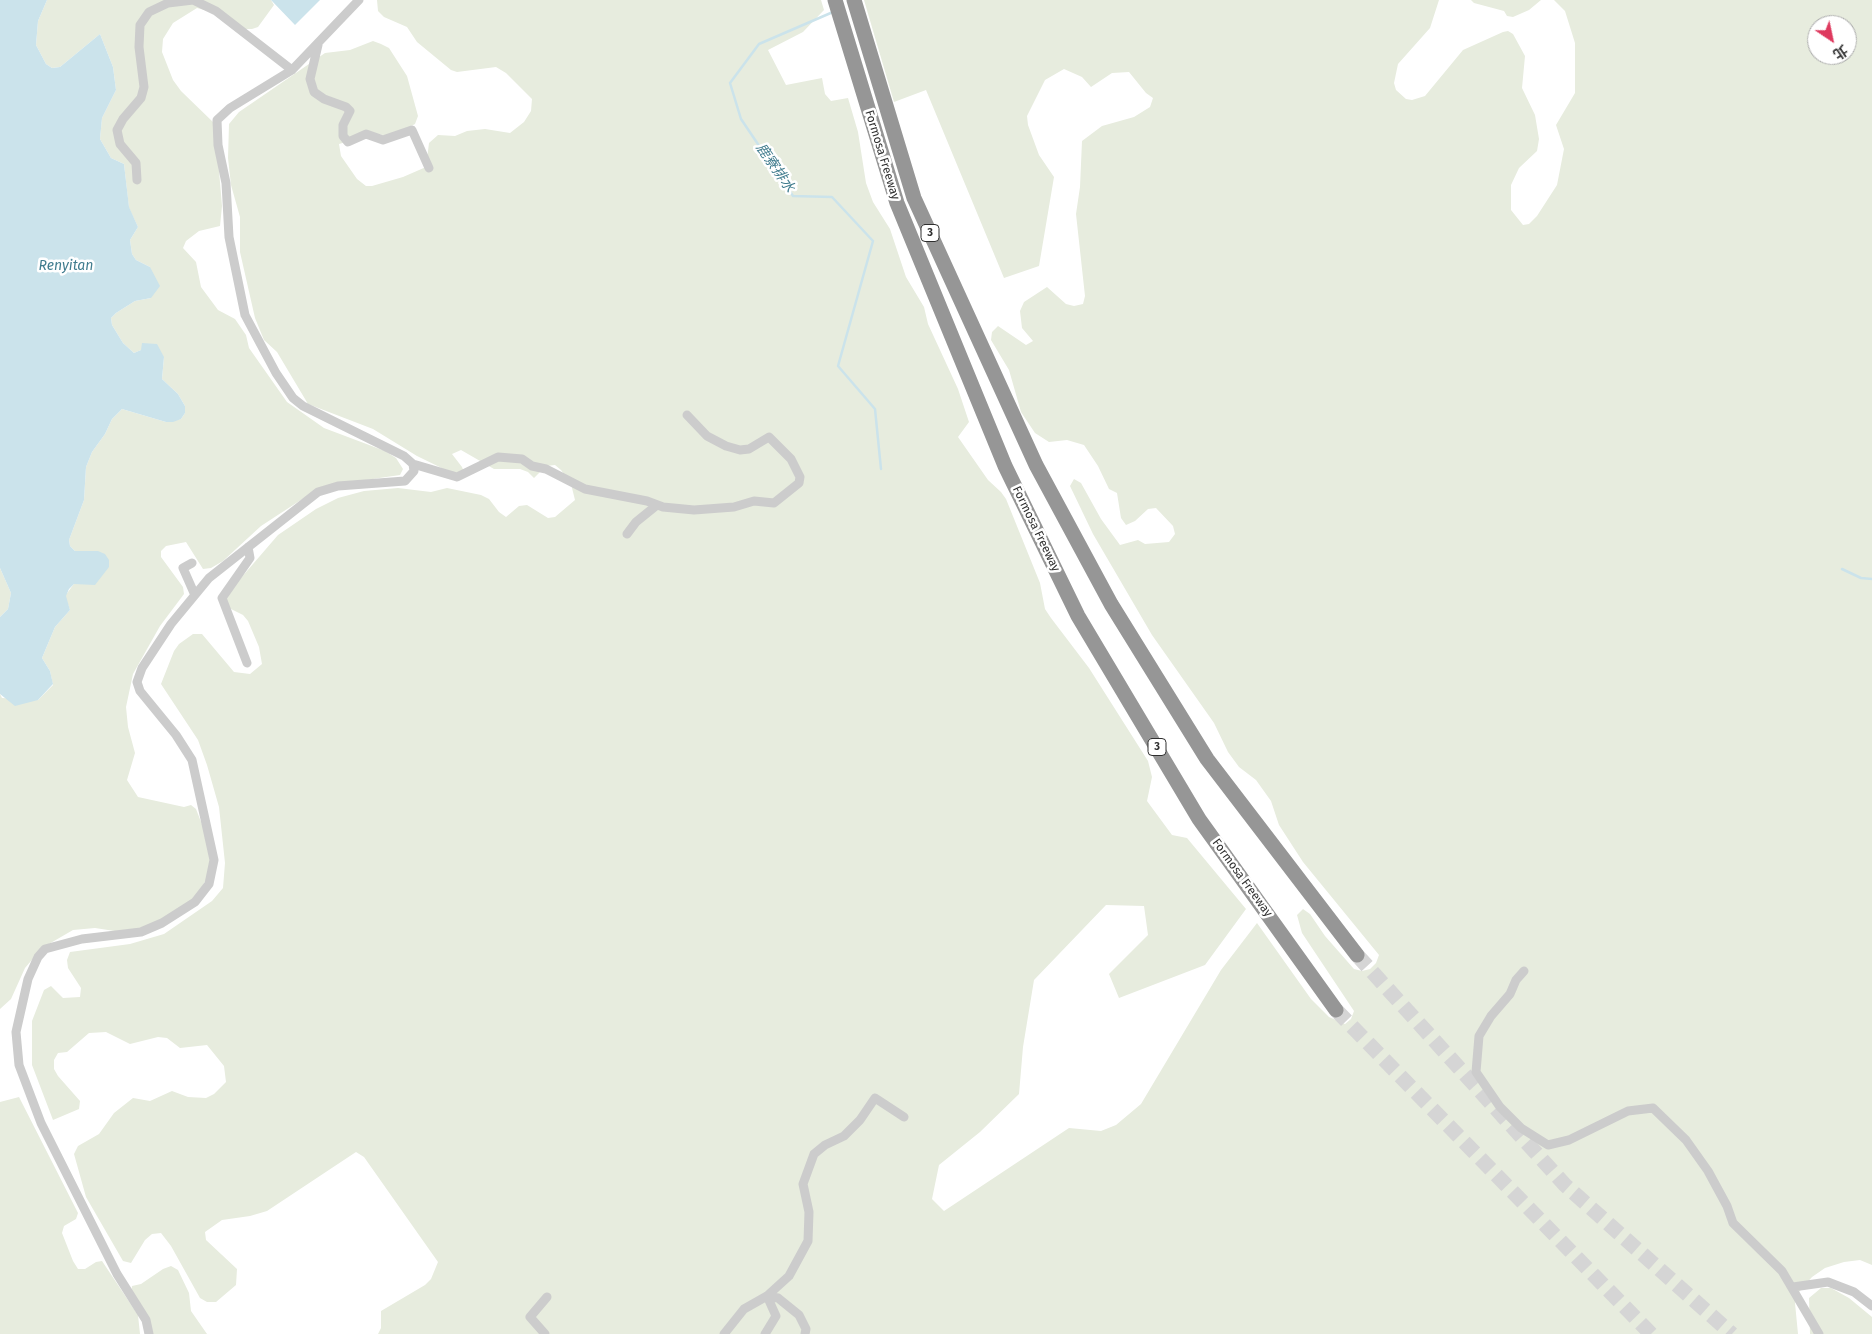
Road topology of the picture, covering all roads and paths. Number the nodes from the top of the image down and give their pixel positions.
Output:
1 (193, 0) edge
2 (359, 0) edge
3 (836, 0) edge
4 (854, 0) edge
5 (318, 45) junction
6 (292, 70) junction
7 (430, 168) dead end
8 (137, 180) dead end
9 (687, 415) dead end
10 (413, 464) junction
11 (658, 505) junction
12 (627, 534) dead end
13 (248, 547) junction
14 (192, 563) dead end
15 (194, 593) junction
16 (247, 663) dead end
17 (1357, 955) tunnel mouth
18 (1524, 971) dead end
19 (1336, 1010) tunnel mouth
20 (904, 1118) dead end
21 (1792, 1287) junction
22 (767, 1296) junction
23 (547, 1297) dead end
24 (1872, 1306) edge
25 (149, 1334) edge
26 (545, 1334) edge
27 (724, 1334) edge
28 (765, 1334) edge
29 (805, 1334) edge
30 (1819, 1334) edge

1 - 6 street
1 - 8 street
2 - 5 street
3 - 19 highway, Formosa Freeway / 3
4 - 17 highway, Formosa Freeway / 3
5 - 6 street
5 - 7 street
6 - 10 street
9 - 11 street
10 - 11 street
10 - 13 street
11 - 12 street
13 - 15 street
13 - 16 street
14 - 15 street
15 - 25 street
18 - 21 street
20 - 22 street
21 - 24 street
21 - 30 street
22 - 27 street
22 - 28 street
22 - 29 street
23 - 26 street

